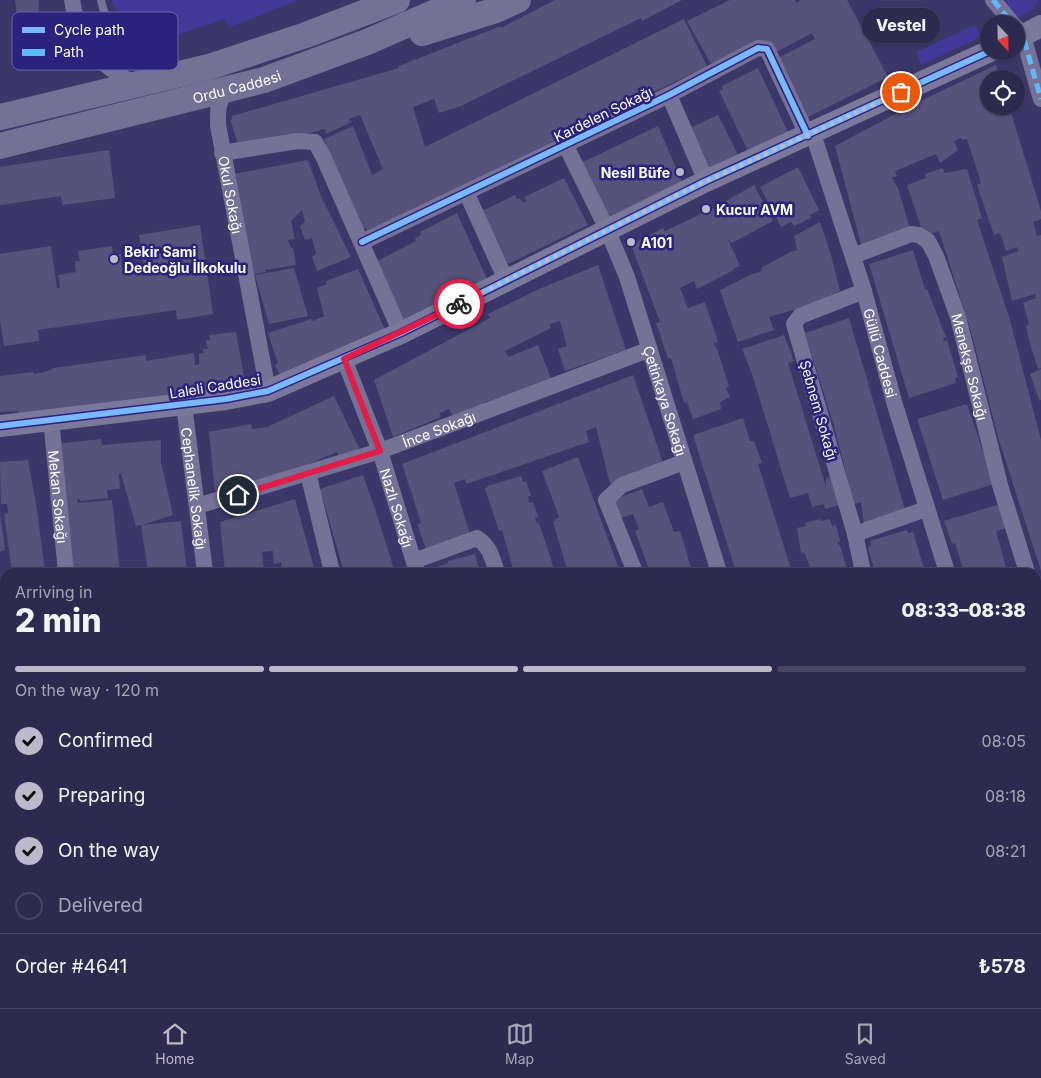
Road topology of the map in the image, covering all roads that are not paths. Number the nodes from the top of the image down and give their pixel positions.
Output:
1 (101, 0) edge
2 (397, 0) edge
3 (463, 0) edge
4 (518, 0) edge
5 (993, 0) edge
6 (374, 7) edge
7 (105, 12) edge
8 (1008, 15) edge
9 (1025, 41) edge
10 (367, 42) junction
11 (980, 56) edge
12 (178, 67) edge
13 (209, 67) junction
14 (112, 70) edge
15 (136, 85) junction
16 (229, 89) junction
17 (669, 95) junction
18 (1041, 99) edge
19 (0, 117) edge
20 (811, 135) junction
21 (0, 146) edge
22 (566, 146) junction
23 (222, 153) junction
24 (706, 181) junction
25 (467, 194) junction
26 (607, 229) junction
27 (362, 242) junction
28 (853, 256) junction
29 (506, 280) junction
30 (864, 290) junction
31 (402, 333) junction
32 (648, 350) junction
33 (344, 359) junction
34 (268, 391) junction
35 (184, 405) junction
36 (51, 419) junction
37 (0, 426) edge
38 (380, 451) junction
39 (684, 462) junction
40 (308, 472) junction
41 (197, 506) junction
42 (926, 509) junction
43 (855, 534) junction
44 (415, 567) edge
45 (66, 568) edge
46 (205, 568) edge
47 (331, 568) edge
48 (495, 568) edge
49 (633, 568) edge
50 (716, 568) edge
51 (862, 568) edge
52 (946, 568) edge
53 (1027, 568) edge

1 - 7 lane
2 - 6 main road, Ordu Caddesi
3 - 10 main road, Ordu Caddesi
4 - 10 main road
5 - 8 street
6 - 13 main road, Ordu Caddesi
9 - 18 street
10 - 16 main road, Ordu Caddesi
11 - 20 street, Laleli Caddesi
12 - 13 lane
13 - 15 main road, Ordu Caddesi
14 - 15 street
15 - 19 main road, Ordu Caddesi
16 - 21 main road, Ordu Caddesi
16 - 23 street, Okul Sokağı
17 - 20 street, Kardelen Sokağı
17 - 22 street, Kardelen Sokağı
17 - 24 street
20 - 24 street, Laleli Caddesi
20 - 28 street, Güllü Caddesi
22 - 25 street, Kardelen Sokağı
22 - 26 street, Çetinkaya Sokağı
23 - 27 street
23 - 34 street, Okul Sokağı
24 - 26 street, Laleli Caddesi
25 - 27 street, Kardelen Sokağı
25 - 29 street
26 - 29 street, Laleli Caddesi
26 - 32 street, Çetinkaya Sokağı
27 - 31 street
28 - 30 street, Güllü Caddesi
28 - 53 street, Menekşe Sokağı
29 - 31 street, Laleli Caddesi
30 - 42 street, Güllü Caddesi
30 - 43 street, Şebnem Sokağı
31 - 33 street, Laleli Caddesi
32 - 38 street, İnce Sokağı
32 - 39 street, Çetinkaya Sokağı
33 - 34 street, Laleli Caddesi
33 - 38 street, Nazlı Sokağı
34 - 35 street, Laleli Caddesi
35 - 36 street, Laleli Caddesi
35 - 41 street, Cephanelik Sokağı
36 - 37 street, Laleli Caddesi
36 - 45 street, Mekan Sokağı
38 - 40 street, İnce Sokağı
38 - 44 street, Nazlı Sokağı
39 - 49 street
39 - 50 street, Çetinkaya Sokağı
40 - 41 street, İnce Sokağı
40 - 47 street
41 - 46 street, Cephanelik Sokağı
42 - 43 street
42 - 52 street, Güllü Caddesi
43 - 51 street, Şebnem Sokağı
44 - 48 street

